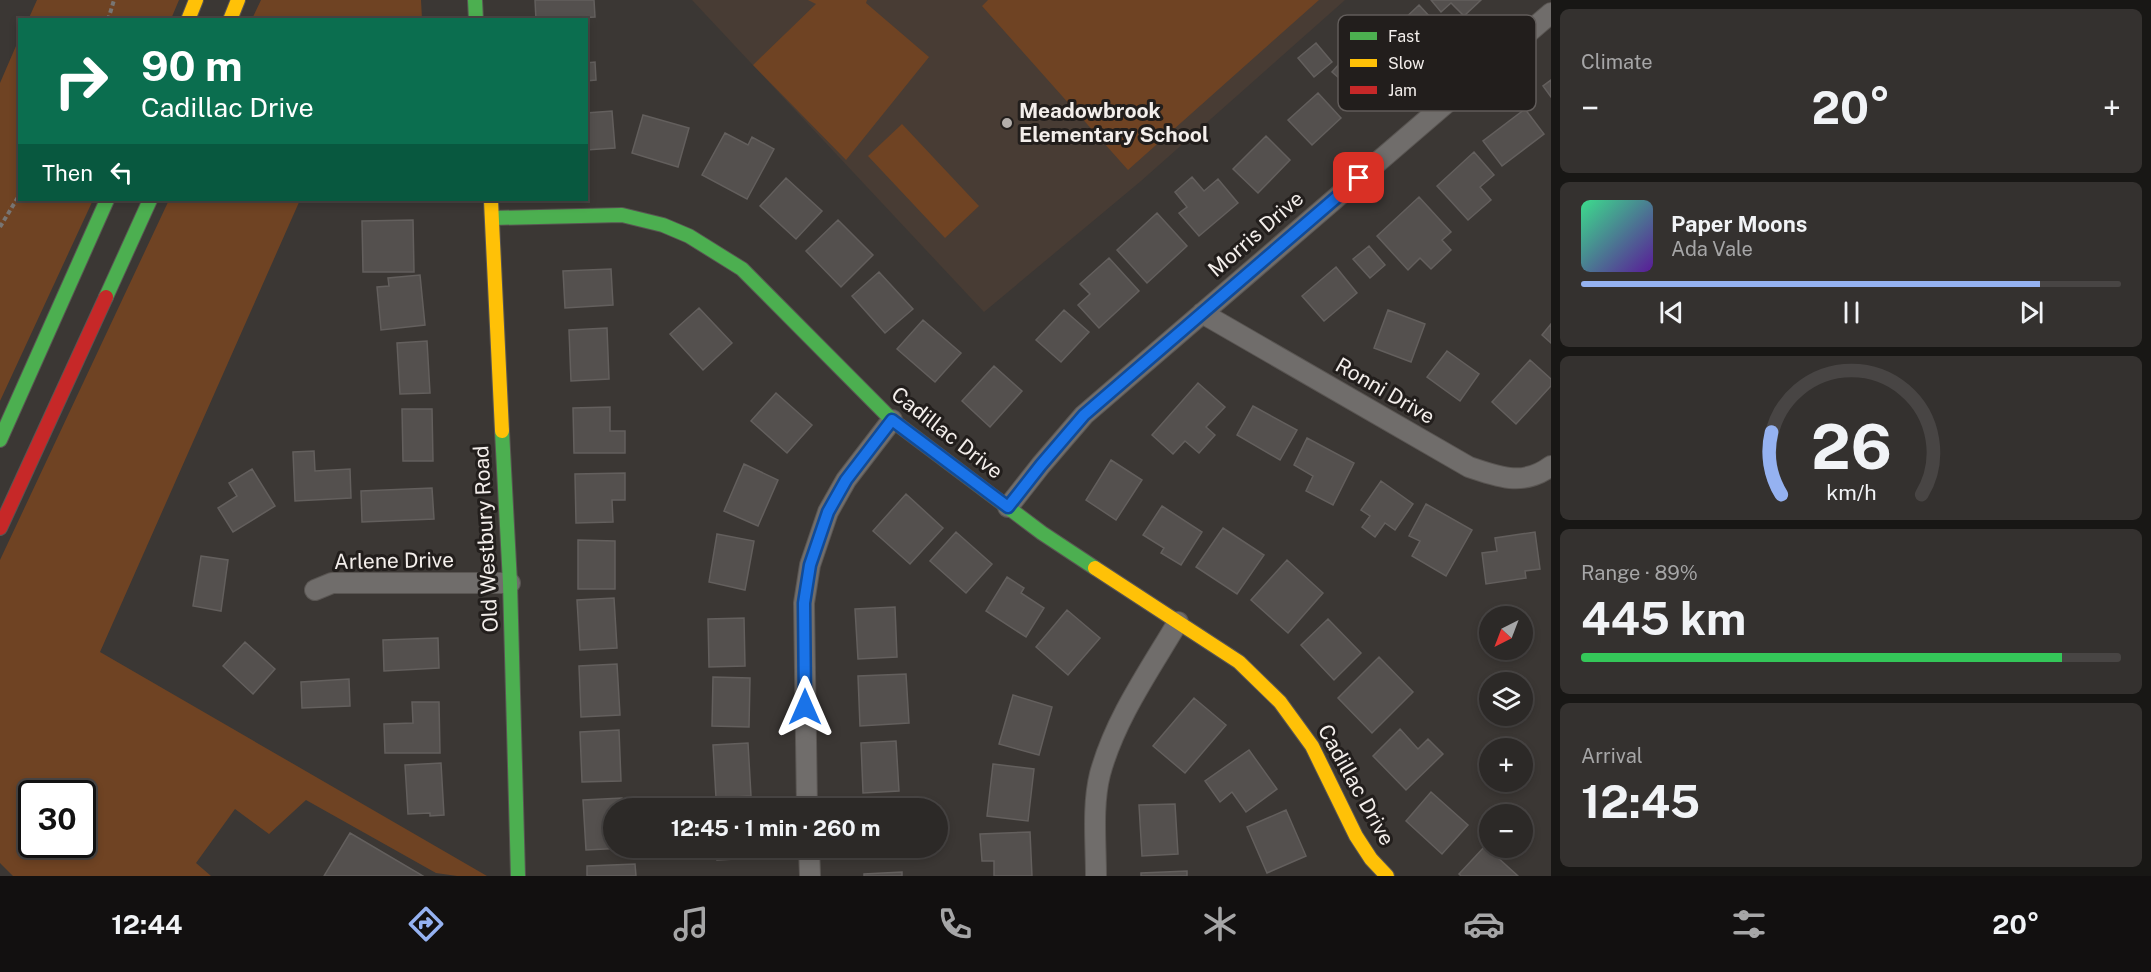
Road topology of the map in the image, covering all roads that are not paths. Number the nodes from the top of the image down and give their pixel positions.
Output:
1 (196, 0) edge
2 (238, 0) edge
3 (475, 0) edge
4 (1551, 13) edge
5 (189, 18) edge
6 (231, 18) edge
7 (476, 18) edge
8 (1536, 26) edge
9 (1437, 111) edge
10 (107, 201) edge
11 (150, 201) edge
12 (490, 201) edge
13 (492, 218) junction
14 (1202, 313) junction
15 (892, 420) junction
16 (0, 440) edge
17 (1551, 466) edge
18 (1008, 507) junction
19 (0, 528) edge
20 (510, 583) junction
21 (315, 590) dead end
22 (1178, 622) junction
23 (807, 798) edge
24 (809, 858) edge
25 (518, 876) edge
26 (810, 876) edge
27 (1096, 876) edge
28 (1387, 876) edge

1 - 5 main road
2 - 6 main road
3 - 7 main road
4 - 8 street, Morris Drive
9 - 14 street, Morris Drive
10 - 16 main road
11 - 19 main road
12 - 13 main road, Old Westbury Road
13 - 15 main road, Cadillac Drive
13 - 20 main road, Old Westbury Road
14 - 17 street, Ronni Drive
14 - 18 street, Morris Drive
15 - 18 main road, Cadillac Drive
15 - 23 street
18 - 22 main road, Cadillac Drive
20 - 21 street, Arlene Drive
20 - 25 main road, Old Westbury Road
22 - 27 street
22 - 28 main road, Cadillac Drive
24 - 26 street

